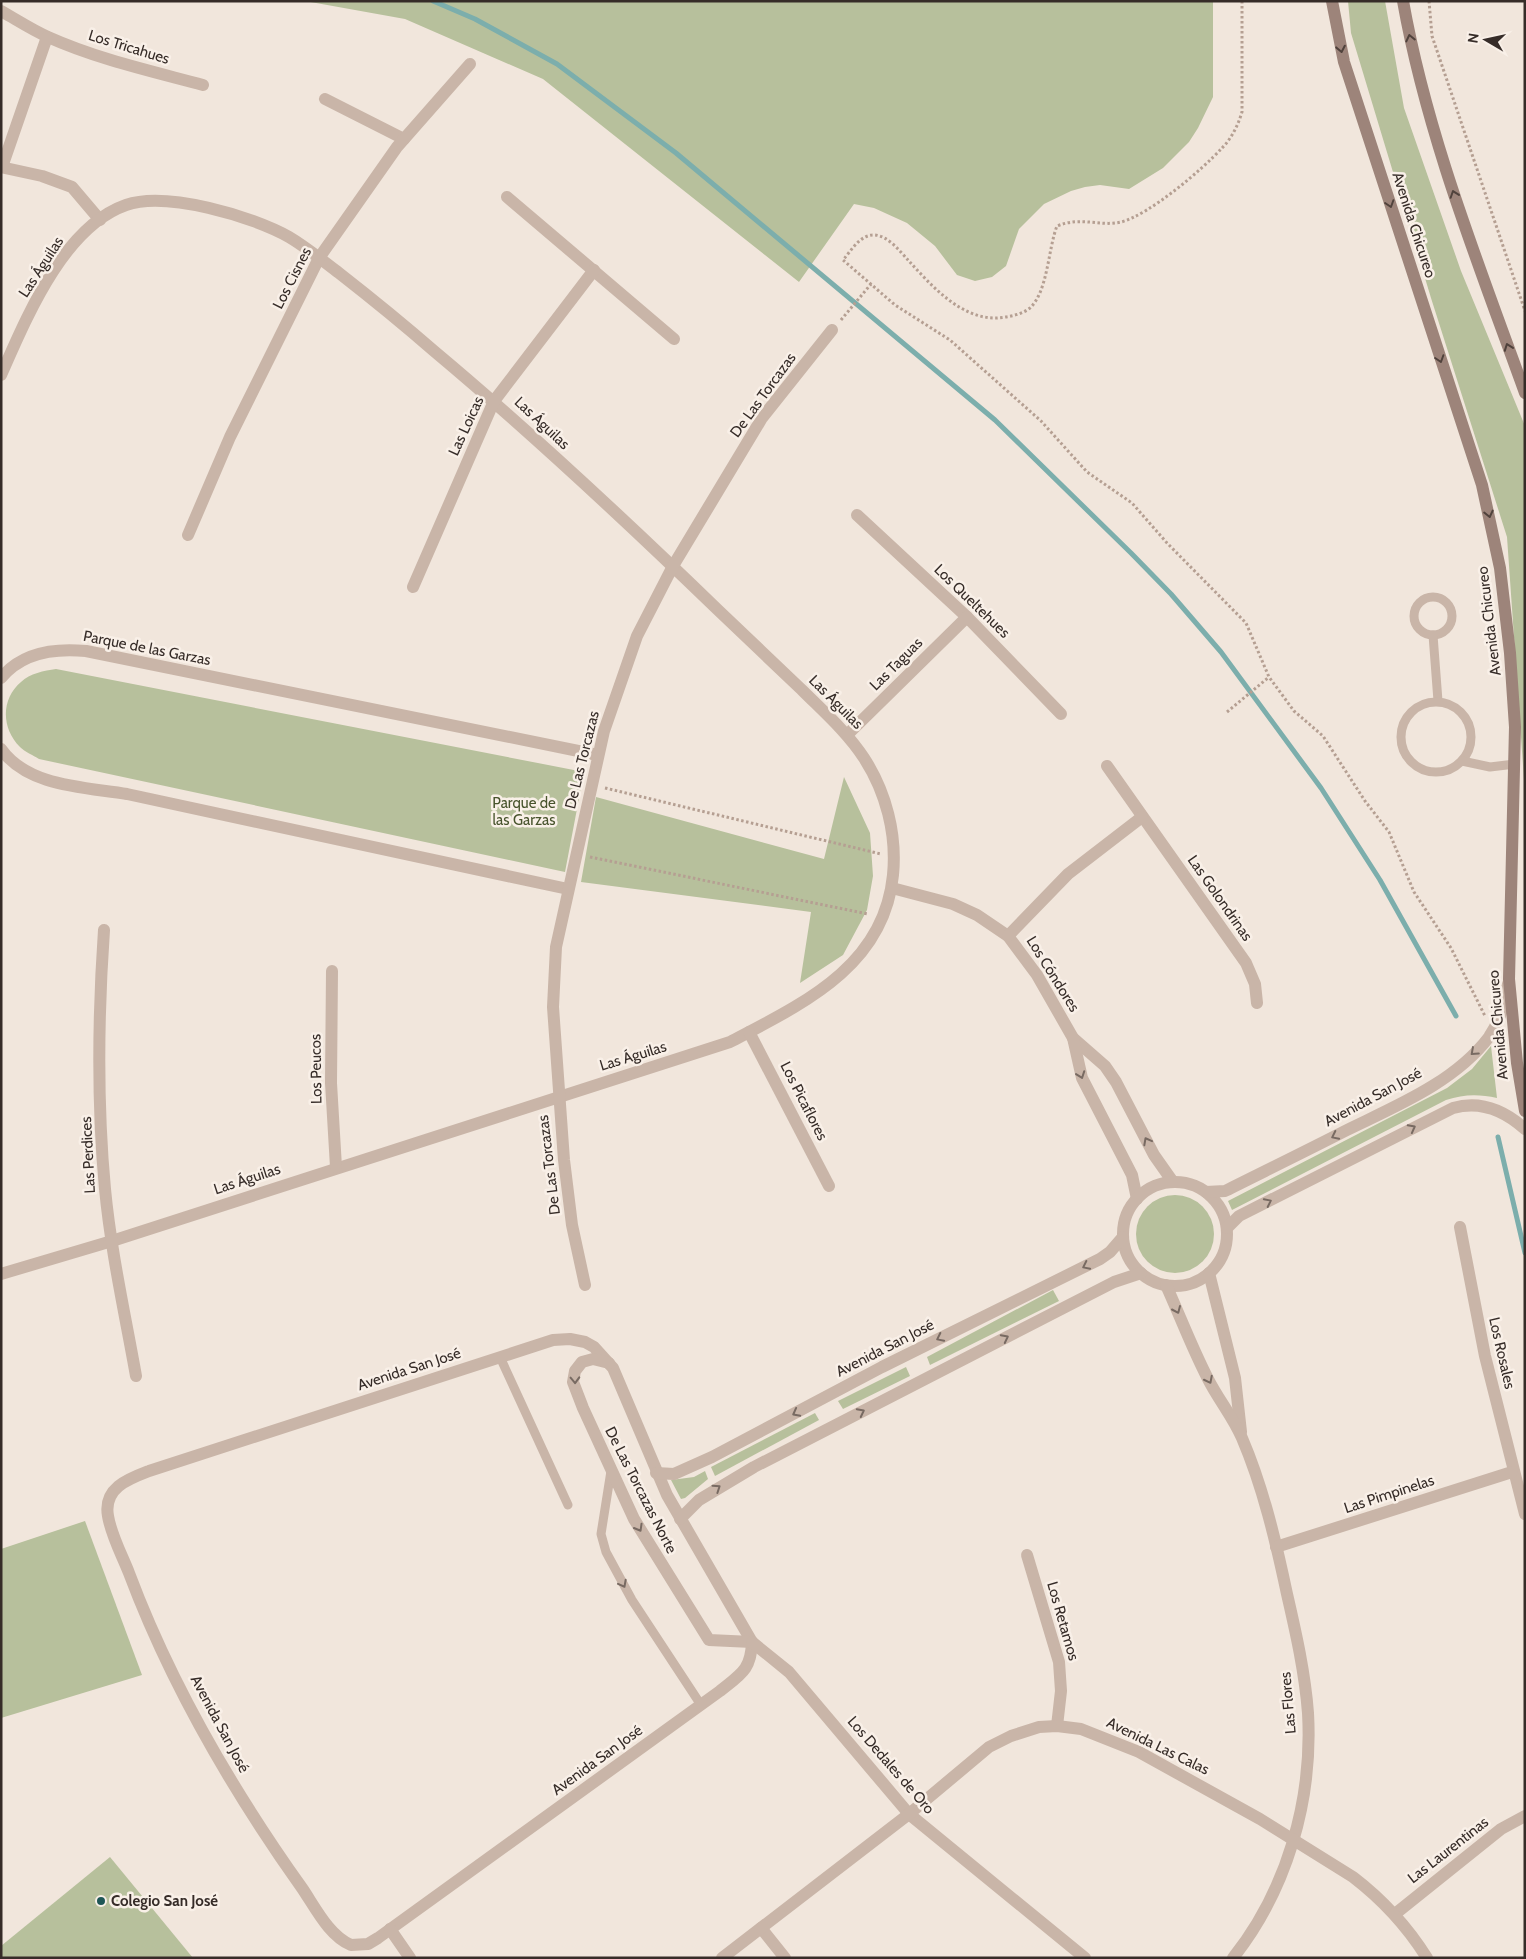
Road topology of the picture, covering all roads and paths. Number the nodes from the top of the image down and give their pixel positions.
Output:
1 (1242, 1) edge
2 (1332, 1) edge
3 (1403, 1) edge
4 (1429, 1) edge
5 (1, 11) edge
6 (47, 37) junction
7 (470, 64) dead end
8 (203, 85) dead end
9 (325, 99) dead end
10 (404, 139) junction
11 (2, 167) edge
12 (507, 197) dead end
13 (100, 220) junction
14 (319, 258) junction
15 (594, 270) junction
16 (871, 284) junction
17 (850, 310) dead end
18 (1525, 312) edge
19 (832, 330) dead end
20 (674, 339) dead end
21 (1, 375) edge
22 (1525, 393) edge
23 (494, 401) junction
24 (857, 515) dead end
25 (188, 535) dead end
26 (673, 566) junction
27 (412, 587) dead end
28 (967, 617) junction
29 (1433, 635) junction
30 (1, 662) edge
31 (15, 665) junction
32 (1269, 677) junction
33 (1, 678) edge
34 (1438, 701) junction
35 (1227, 712) dead end
36 (1061, 714) dead end
37 (848, 734) junction
38 (1, 749) edge
39 (598, 755) junction
40 (1462, 761) junction
41 (1515, 764) junction
42 (1107, 766) dead end
43 (1525, 775) edge
44 (592, 785) junction
45 (1515, 791) junction
46 (1142, 817) junction
47 (576, 854) junction
48 (894, 857) junction
49 (892, 888) junction
50 (568, 890) junction
51 (883, 917) junction
52 (104, 930) dead end
53 (1008, 936) junction
54 (332, 970) dead end
55 (1509, 979) junction
56 (1258, 1003) dead end
57 (1493, 1030) junction
58 (749, 1032) junction
59 (1073, 1038) junction
60 (557, 1096) junction
61 (1525, 1111) edge
62 (1525, 1129) edge
63 (336, 1168) junction
64 (1172, 1182) junction
65 (829, 1186) dead end
66 (1206, 1192) junction
67 (1137, 1198) junction
68 (1460, 1227) dead end
69 (1227, 1228) junction
70 (1123, 1237) junction
71 (112, 1241) junction
72 (1141, 1273) junction
73 (1209, 1273) junction
74 (1, 1274) edge
75 (585, 1285) dead end
76 (1166, 1285) junction
77 (500, 1357) junction
78 (609, 1362) junction
79 (136, 1376) dead end
80 (1242, 1436) junction
81 (611, 1471) junction
82 (1512, 1472) junction
83 (656, 1473) junction
84 (568, 1505) dead end
85 (1525, 1514) edge
86 (680, 1519) junction
87 (1276, 1547) junction
88 (1027, 1555) dead end
89 (752, 1642) junction
90 (701, 1705) junction
91 (1057, 1726) junction
92 (909, 1814) junction
93 (1525, 1816) edge
94 (1293, 1841) junction
95 (1395, 1914) junction
96 (761, 1928) junction
97 (390, 1929) junction
98 (410, 1958) edge
99 (722, 1958) edge
100 (785, 1958) edge
101 (1085, 1958) edge
102 (1233, 1958) edge
103 (1427, 1958) edge

1 - 16 path
2 -> 41 main road, Avenida Chicureo
22 -> 3 main road
4 - 18 path
5 - 6 street, Los Tricahues
6 - 8 street, Los Tricahues
6 - 11 street
7 - 10 street, Los Cisnes
9 - 10 street
10 - 14 street, Los Cisnes
11 - 13 street
12 - 15 street
13 - 14 street, Las Águilas
13 - 21 street, Las Águilas
14 - 23 street, Las Águilas
14 - 25 street, Los Cisnes
15 - 20 street
15 - 23 street, Las Loicas
16 - 17 path
16 - 32 path
19 - 26 street, De Las Torcazas
23 - 26 street, Las Águilas
23 - 27 street, Las Loicas
24 - 28 street, Los Queltehues
26 - 37 street, Las Águilas
26 - 39 street, De Las Torcazas
28 - 36 street, Los Queltehues
28 - 37 street, Las Taguas
29 - 29 lane
29 - 34 lane
30 - 31 street
31 - 33 street, Parque de las Garzas
31 - 39 street, Parque de las Garzas
32 - 35 path
32 - 57 path
34 - 40 lane
34 - 40 lane
37 - 48 street, Las Águilas
38 - 50 street
39 - 44 street, De Las Torcazas
40 - 41 lane
41 - 45 main road, Avenida Chicureo
42 - 46 street, Las Golondrinas
43 - 45 main road
44 - 47 street, De Las Torcazas
44 - 48 path
45 - 55 main road, Avenida Chicureo
46 - 53 street
46 - 56 street, Las Golondrinas
47 - 50 street, De Las Torcazas
47 - 51 path
48 - 49 street, Las Águilas
49 - 51 street, Las Águilas
49 - 53 street, Los Cóndores
50 - 60 street, De Las Torcazas
51 - 58 street, Las Águilas
52 - 71 street, Las Perdices
53 - 59 street, Los Cóndores
54 - 63 street, Los Peucos
55 - 57 street, Avenida San José
55 - 61 main road, Avenida Chicureo
57 -> 66 street, Avenida San José
58 - 60 street, Las Águilas
58 - 65 street, Los Picaflores
64 -> 59 street, Los Cóndores
59 -> 67 street, Los Cóndores
60 - 63 street, Las Águilas
60 - 75 street, De Las Torcazas
69 -> 62 street
63 - 71 street, Las Águilas
64 - 66 street
64 - 67 street
66 - 69 street
67 - 70 street
68 - 82 street, Los Rosales
69 - 73 street
70 - 72 street
70 -> 83 street, Avenida San José
71 - 74 street, Las Águilas
71 - 79 street, Las Perdices
72 - 76 street
86 -> 72 street
73 - 76 street
73 - 80 street, Las Flores
76 -> 80 street, Las Flores
77 - 78 street, Avenida San José
77 - 84 lane
77 - 97 street, Avenida San José
78 -> 81 street, De Las Torcazas Norte
78 - 83 street, Avenida San José
80 - 87 street, Las Flores
81 -> 89 street, De Las Torcazas Norte
81 -> 90 lane
82 - 85 street, Los Rosales
82 - 87 street, Las Pimpinelas
83 - 86 street, Avenida San José
86 - 89 street, Avenida San José
87 - 94 street, Las Flores
88 - 91 street, Los Retamos
89 - 90 street, Avenida San José
89 - 92 street, Los Dedales de Oro
90 - 97 street, Avenida San José
91 - 92 street, Avenida Las Calas
91 - 94 street, Avenida Las Calas
92 - 96 street, Avenida Las Calas
92 - 101 street, Los Dedales de Oro
93 - 95 street, Las Laurentinas
94 - 95 street, Avenida Las Calas
94 - 102 street, Las Flores
95 - 103 street, Avenida Las Calas
96 - 99 street, Avenida Las Calas
96 - 100 street
97 - 98 street

